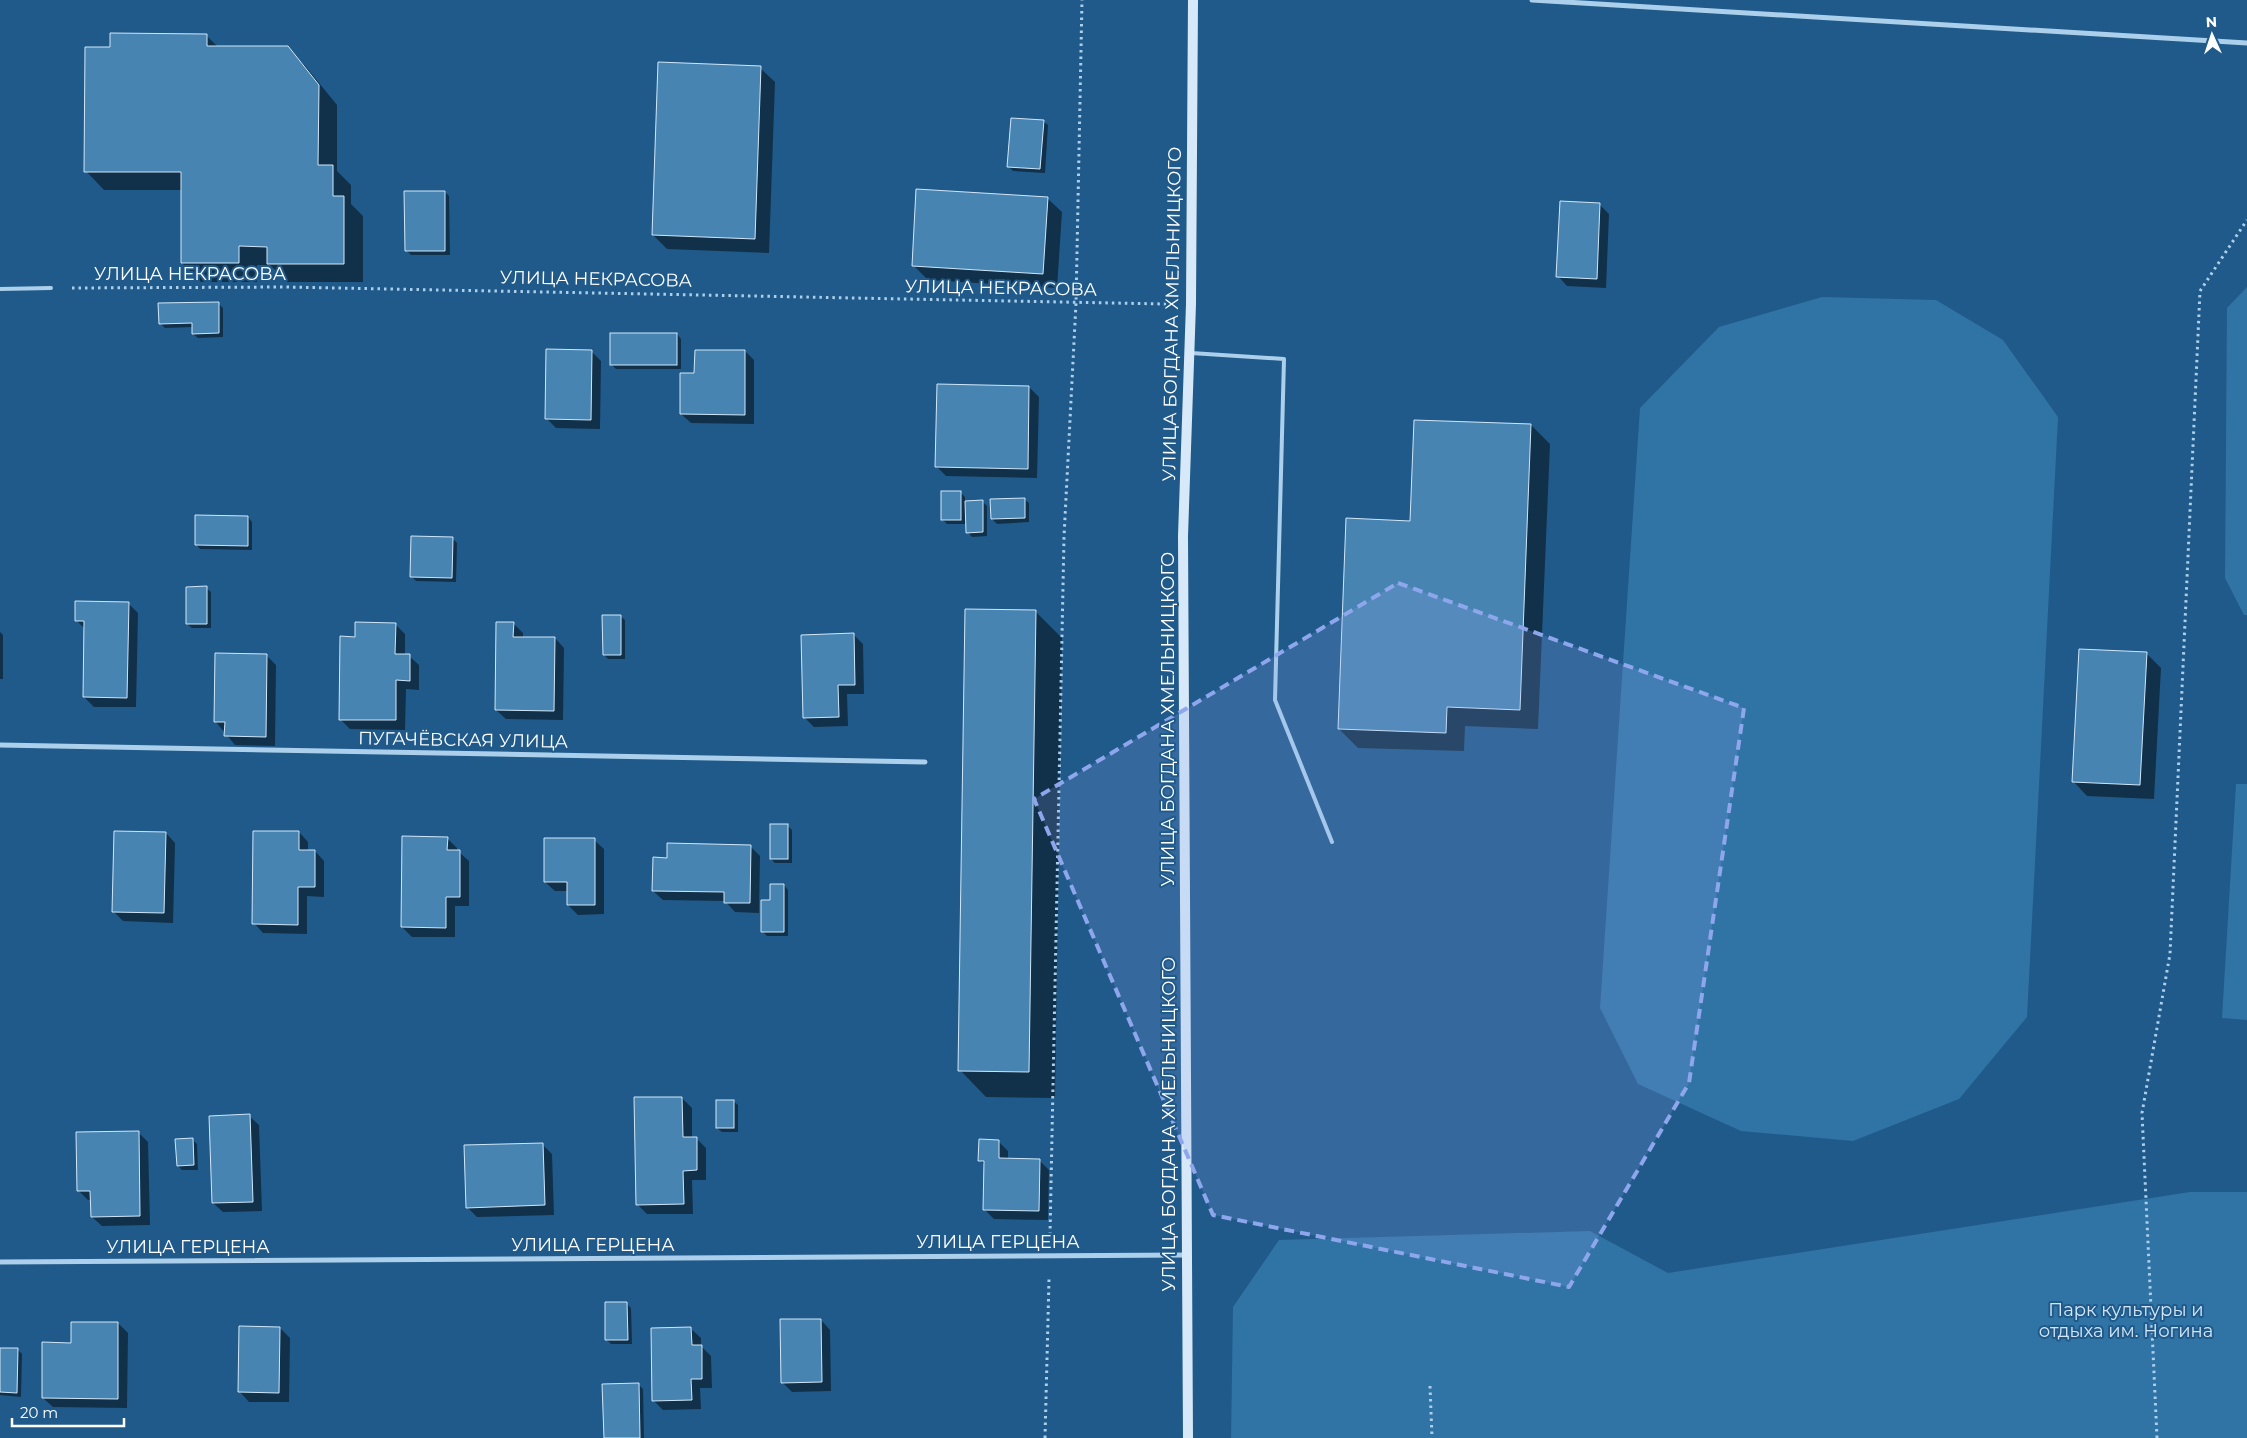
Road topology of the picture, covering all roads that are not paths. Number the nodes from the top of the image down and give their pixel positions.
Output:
1 (1193, 0) edge
2 (1532, 0) edge
3 (2247, 44) edge
4 (0, 288) edge
5 (51, 288) road end
6 (1188, 353) junction
7 (0, 745) edge
8 (925, 762) dead end
9 (1332, 842) dead end
10 (1186, 1255) junction
11 (0, 1262) edge
12 (1188, 1438) edge

1 - 6 street, УЛИЦА БОГДАНА ХМЕЛЬНИЦКОГО
2 - 3 street
4 - 5 lane
6 - 9 lane
6 - 10 street, УЛИЦА БОГДАНА ХМЕЛЬНИЦКОГО
7 - 8 street, ПУГАЧЁВСКАЯ УЛИЦА
10 - 11 street, УЛИЦА ГЕРЦЕНА
10 - 12 street, УЛИЦА БОГДАНА ХМЕЛЬНИЦКОГО

